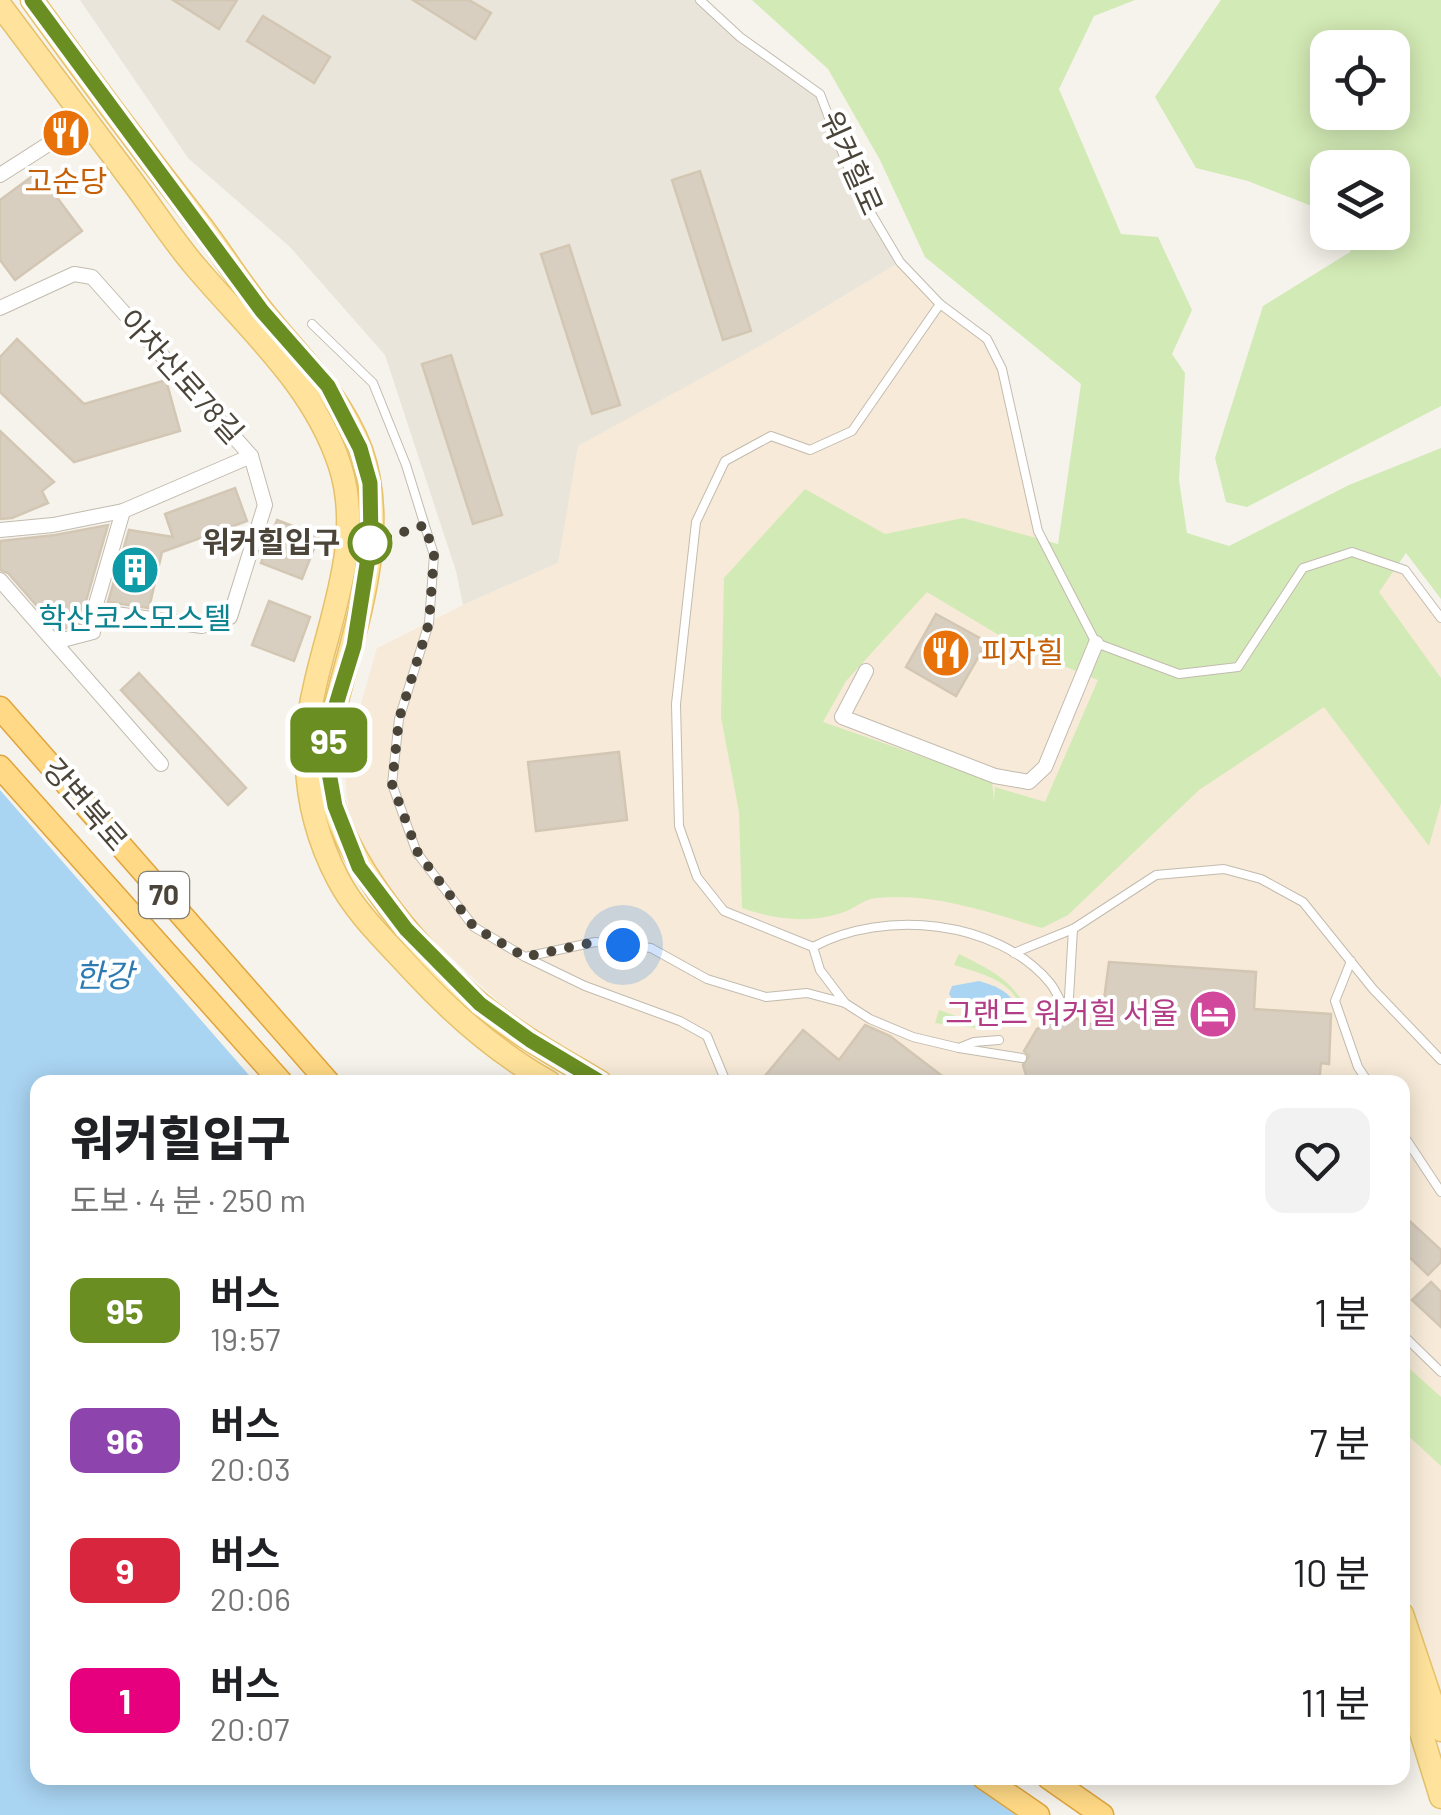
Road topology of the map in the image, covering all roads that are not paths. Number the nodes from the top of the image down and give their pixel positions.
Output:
1 (32, 0) edge
2 (700, 0) edge
3 (0, 5) edge
4 (86, 120) junction
5 (0, 176) edge
6 (940, 304) junction
7 (0, 308) edge
8 (312, 324) dead end
9 (251, 456) junction
10 (123, 511) junction
11 (0, 530) edge
12 (0, 580) edge
13 (94, 611) junction
14 (1441, 618) edge
15 (55, 642) junction
16 (1096, 643) junction
17 (866, 672) dead end
18 (0, 708) edge
19 (161, 764) dead end
20 (0, 767) edge
21 (1073, 929) junction
22 (813, 947) junction
23 (1014, 953) junction
24 (525, 957) junction
25 (1351, 961) junction
26 (845, 1003) junction
27 (999, 1040) dead end
28 (959, 1048) junction
29 (1022, 1058) dead end
30 (1441, 1060) edge
31 (275, 1075) edge
32 (322, 1075) edge
33 (535, 1075) edge
34 (588, 1075) edge
35 (723, 1075) edge
36 (1363, 1075) edge
37 (1410, 1145) edge
38 (1441, 1192) edge
39 (1410, 1342) edge
40 (1441, 1372) edge
41 (1410, 1638) edge
42 (1410, 1697) edge
43 (1441, 1730) edge
44 (994, 1785) edge
45 (1059, 1785) edge
46 (1441, 1797) edge
47 (1038, 1815) edge
48 (1102, 1815) edge

1 - 34 main road
2 - 6 lane, 워커힐로
3 - 4 main road
4 - 5 street
4 - 33 main road
6 - 16 lane, 워커힐로
6 - 22 lane
7 - 9 street, 아차산로78길
8 - 24 lane
9 - 10 street
9 - 13 street, 아차산로78길
10 - 11 street
10 - 13 street
12 - 15 street
13 - 15 street
14 - 16 lane
15 - 19 street
16 - 17 street
18 - 32 highway, 강변북로 / 70
20 - 31 highway, 강변북로 / 70
21 - 23 lane
21 - 23 lane
21 - 25 lane
22 - 23 lane
22 - 26 lane
24 - 26 lane
24 - 35 lane
25 - 30 lane
25 - 36 lane
26 - 28 lane
27 - 28 lane
28 - 29 lane
37 - 38 lane
39 - 40 lane
41 - 43 main road
42 - 46 main road
44 - 47 highway
45 - 48 highway

